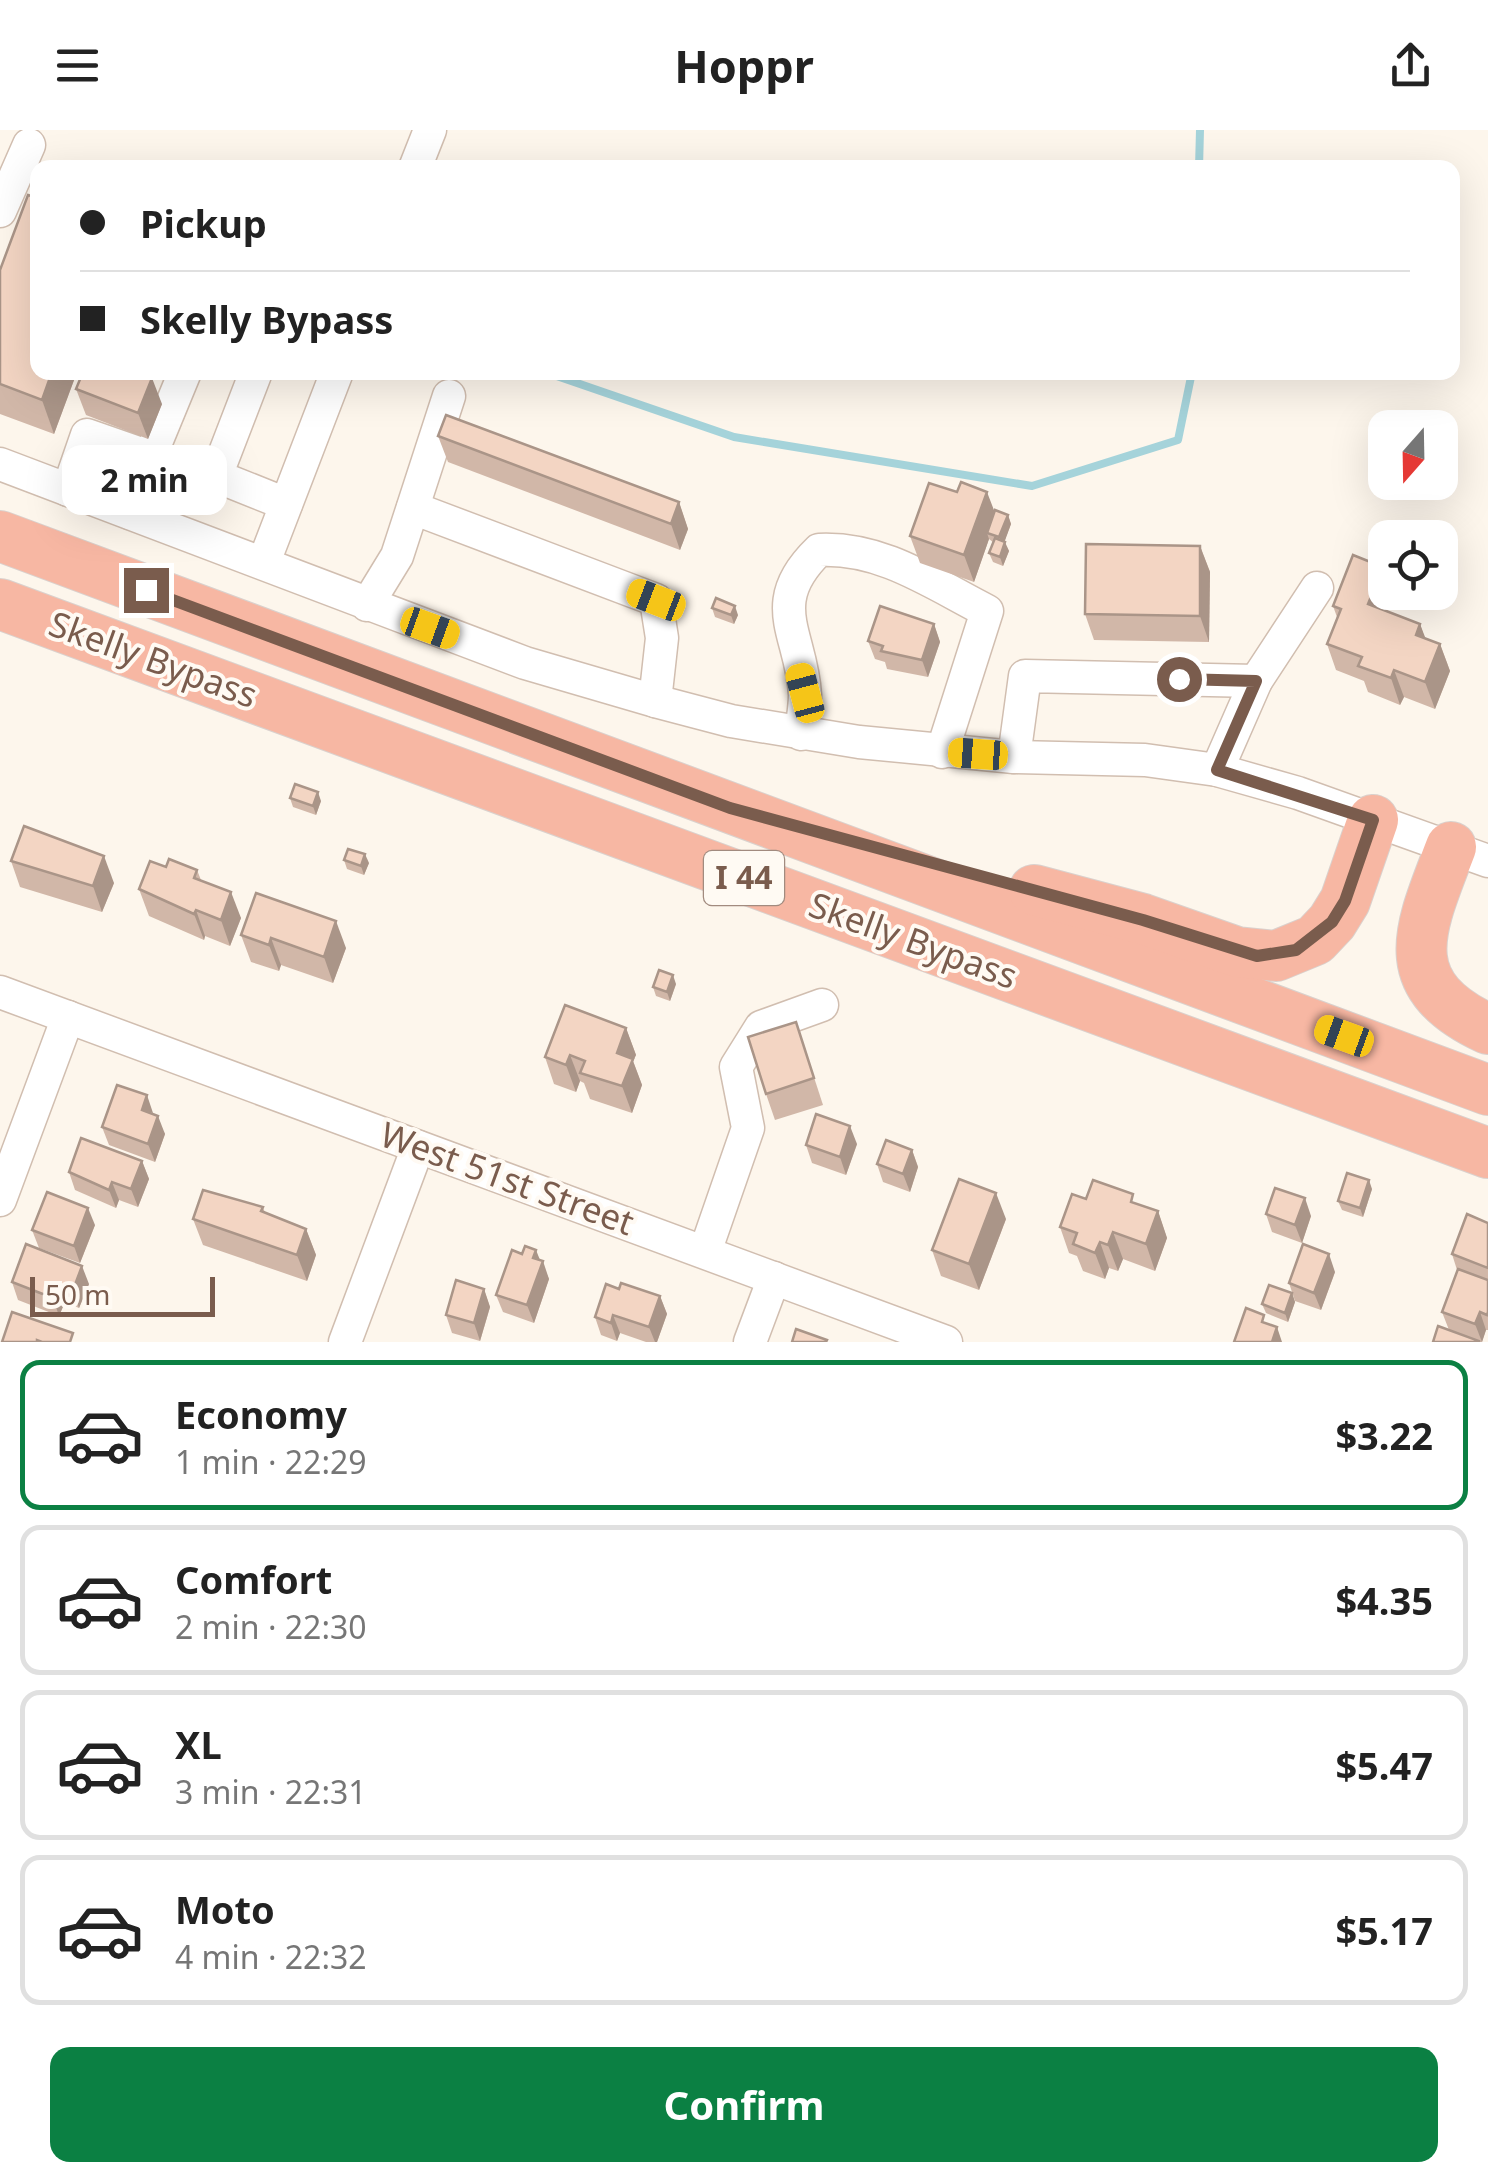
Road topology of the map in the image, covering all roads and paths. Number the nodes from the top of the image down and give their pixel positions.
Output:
1 (430, 130) edge
2 (28, 145) dead end
3 (419, 160) edge
4 (3, 206) edge
5 (183, 380) edge
6 (253, 380) edge
7 (334, 380) edge
8 (449, 396) dead end
9 (150, 457) junction
10 (0, 464) edge
11 (68, 490) junction
12 (286, 504) junction
13 (413, 508) junction
14 (130, 513) junction
15 (0, 536) edge
16 (264, 562) junction
17 (1317, 588) dead end
18 (0, 604) edge
19 (367, 605) junction
20 (1256, 681) junction
21 (655, 701) junction
22 (802, 734) junction
23 (942, 752) junction
24 (1014, 757) junction
25 (1217, 770) junction
26 (730, 808) junction
27 (1373, 820) junction
28 (1470, 854) edge
29 (0, 992) edge
30 (822, 1005) dead end
31 (68, 1017) junction
32 (1488, 1029) edge
33 (1488, 1090) edge
34 (418, 1147) junction
35 (1488, 1153) edge
36 (0, 1200) edge
37 (705, 1252) junction
38 (774, 1278) junction
39 (345, 1342) edge
40 (750, 1342) edge
41 (946, 1342) edge

1 - 3 street
2 - 4 street
5 - 9 street
6 - 12 street
7 - 12 street
8 - 13 street
9 - 11 street
9 - 14 street
10 - 11 street
11 - 14 street
12 - 16 street
13 - 19 street
13 - 21 street
14 - 16 street
15 - 26 highway, Skelly Bypass / I 44
16 - 19 street
17 - 20 street
18 - 35 highway, Skelly Bypass / I 44
19 - 21 street
20 - 24 street
20 - 25 street
21 - 22 street
22 - 23 street
22 - 23 street
23 - 24 street
24 - 25 street
25 - 27 street
26 - 27 highway
26 - 33 highway, Skelly Bypass / I 44
27 - 28 street
28 - 32 highway
29 - 31 street, West 51st Street
30 - 37 street
31 - 34 street, West 51st Street
31 - 36 street
34 - 37 street, West 51st Street
34 - 39 street
37 - 38 street, West 51st Street
38 - 40 street
38 - 41 street, West 51st Street

